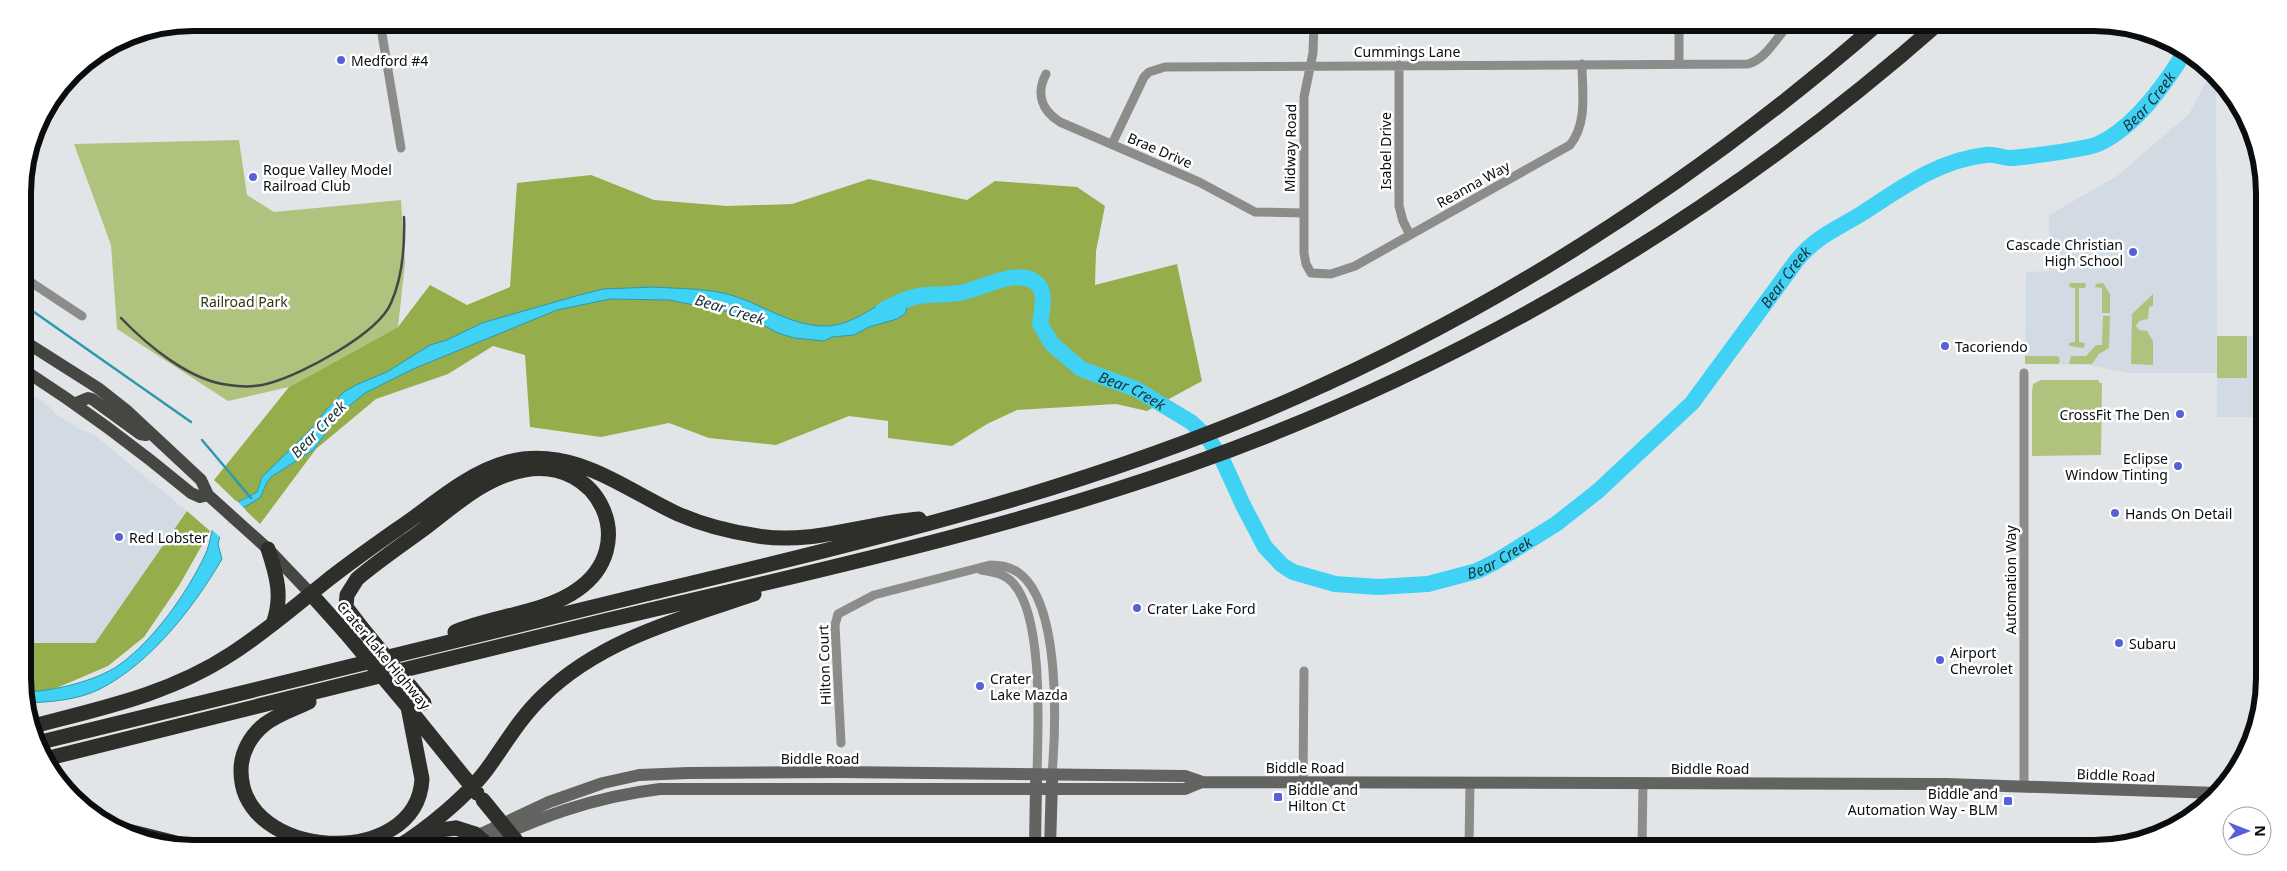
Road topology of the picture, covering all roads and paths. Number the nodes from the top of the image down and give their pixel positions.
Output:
1 (1314, 31) edge
2 (1679, 31) edge
3 (1783, 31) edge
4 (1869, 31) edge
5 (1929, 31) edge
6 (382, 32) edge
7 (1582, 64) junction
8 (1679, 64) junction
9 (1399, 65) junction
10 (1311, 66) junction
11 (1046, 74) dead end
12 (1112, 144) junction
13 (401, 148) dead end
14 (1303, 213) junction
15 (1410, 235) junction
16 (1311, 273) joint
17 (32, 283) edge
18 (82, 316) dead end
19 (32, 346) edge
20 (2024, 373) dead end
21 (32, 375) edge
22 (76, 403) junction
23 (154, 437) junction
24 (205, 494) junction
25 (950, 519) junction
26 (268, 550) junction
27 (979, 569) junction
28 (780, 579) junction
29 (311, 594) junction
30 (273, 624) junction
31 (412, 651) junction
32 (1304, 671) dead end
33 (344, 686) junction
34 (408, 707) junction
35 (38, 725) edge
36 (44, 741) edge
37 (840, 743) dead end
38 (437, 744) junction
39 (52, 757) edge
40 (1037, 774) junction
41 (1052, 774) junction
42 (1202, 782) junction
43 (1304, 782) junction
44 (1470, 782) junction
45 (1643, 783) junction
46 (472, 786) junction
47 (2024, 787) junction
48 (1036, 789) junction
49 (1052, 789) junction
50 (2208, 793) edge
51 (1469, 839) edge
52 (1642, 839) edge
53 (304, 840) edge
54 (372, 840) edge
55 (407, 840) edge
56 (424, 840) edge
57 (468, 840) edge
58 (482, 840) edge
59 (493, 840) edge
60 (515, 840) edge
61 (1034, 840) edge
62 (1050, 840) edge

1 - 10 street, Midway Road
2 - 8 street
3 - 8 street, Cummings Lane
4 - 25 highway
5 - 28 highway
6 - 13 street
7 - 8 street, Cummings Lane
7 - 9 street, Cummings Lane
7 - 15 street, Reanna Way
9 - 10 street, Cummings Lane
9 - 15 street, Isabel Drive
10 - 12 street, Cummings Lane
10 - 14 street, Midway Road
11 - 12 street, Brae Drive
12 - 14 street, Brae Drive
14 - 16 street, Midway Road
15 - 16 street, Reanna Way
17 - 18 street
19 - 23 main road, Crater Lake Highway
20 - 47 street, Automation Way
21 - 22 main road, Crater Lake Highway
22 - 23 main road
22 - 24 main road, Crater Lake Highway
23 - 24 main road, Crater Lake Highway
24 - 26 main road, Crater Lake Highway
25 - 29 highway
25 - 31 highway
26 - 29 main road, Crater Lake Highway
26 - 30 highway
27 - 37 street, Hilton Court
27 - 40 street
27 - 41 street, Hilton Court
28 - 33 highway
28 - 46 highway
29 - 30 highway
29 - 34 highway, Crater Lake Highway, bridge
30 - 35 highway
31 - 36 highway
31 - 38 highway, bridge
32 - 43 street
33 - 39 highway
33 - 53 highway
34 - 38 highway, Crater Lake Highway
34 - 54 highway
38 - 46 highway, Crater Lake Highway
40 - 41 main road, Biddle Road
40 - 48 main road
40 - 57 main road, Biddle Road
41 - 42 main road, Biddle Road
41 - 49 main road
42 - 43 main road, Biddle Road
42 - 49 main road, Biddle Road
43 - 44 main road, Biddle Road
44 - 45 main road, Biddle Road
44 - 51 street
45 - 47 main road, Biddle Road
45 - 52 street
46 - 55 highway
46 - 60 highway, Crater Lake Highway, bridge
47 - 50 main road, Biddle Road
48 - 49 main road, Biddle Road
48 - 59 main road, Biddle Road
48 - 61 main road
49 - 62 main road
56 - 58 highway, bridge

